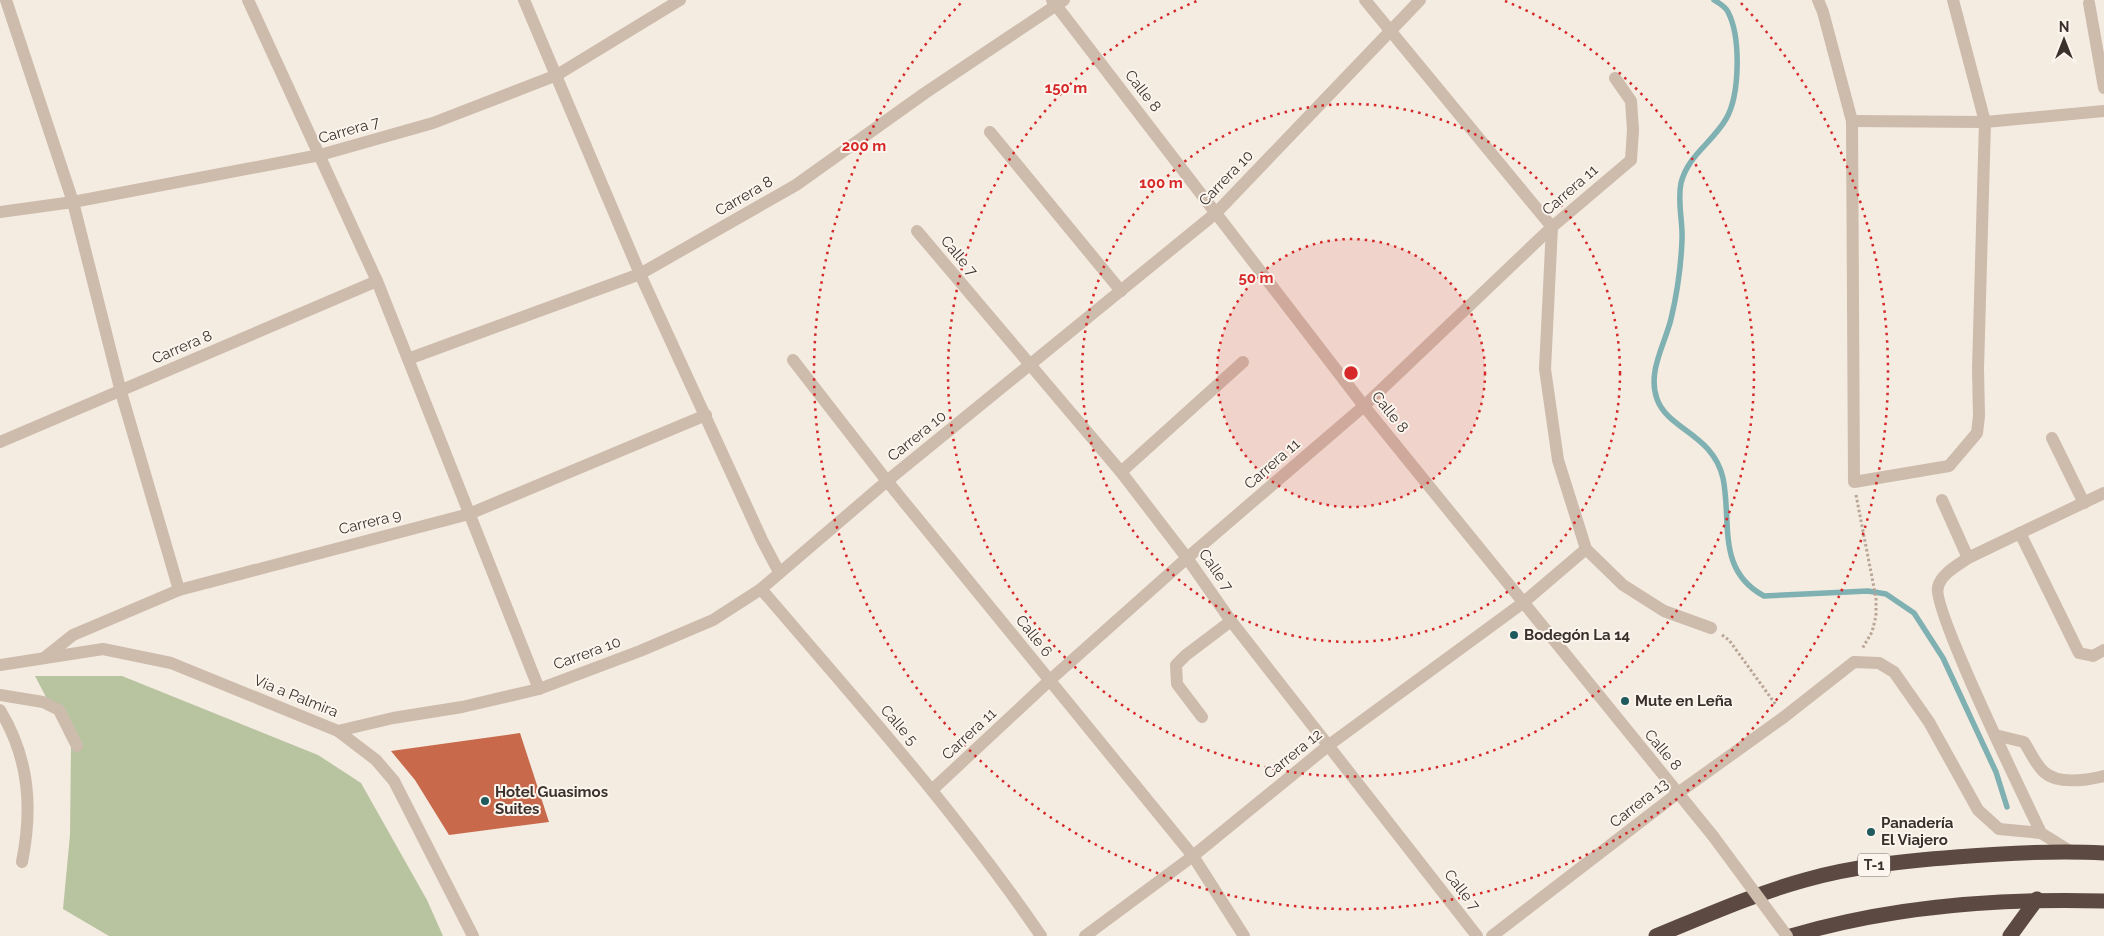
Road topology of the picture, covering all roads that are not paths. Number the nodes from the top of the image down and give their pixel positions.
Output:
1 (6, 0) edge
2 (248, 0) edge
3 (524, 0) edge
4 (680, 0) edge
5 (1364, 0) edge
6 (1420, 0) edge
7 (1818, 0) edge
8 (1953, 0) edge
9 (1058, 2) edge
10 (2089, 3) dead end
11 (1389, 32) junction
12 (557, 75) junction
13 (1614, 78) dead end
14 (2104, 88) edge
15 (2104, 111) edge
16 (1852, 121) junction
17 (1985, 122) junction
18 (990, 132) dead end
19 (320, 155) junction
20 (73, 202) junction
21 (0, 212) edge
22 (1216, 213) junction
23 (1552, 227) junction
24 (917, 231) dead end
25 (640, 274) junction
26 (377, 281) junction
27 (1121, 292) junction
28 (408, 360) junction
29 (793, 360) dead end
30 (1243, 362) dead end
31 (1029, 365) junction
32 (121, 392) junction
33 (1364, 406) junction
34 (706, 415) junction
35 (2052, 438) dead end
36 (0, 442) edge
37 (1121, 472) junction
38 (887, 481) junction
39 (2104, 493) edge
40 (1942, 500) dead end
41 (2084, 503) junction
42 (469, 514) junction
43 (2020, 533) junction
44 (1586, 549) junction
45 (1187, 558) junction
46 (1968, 558) junction
47 (779, 572) junction
48 (761, 589) junction
49 (179, 590) junction
50 (1524, 602) junction
51 (1231, 621) junction
52 (1710, 628) road end
53 (2104, 650) edge
54 (44, 658) junction
55 (0, 665) edge
56 (1050, 680) junction
57 (539, 689) junction
58 (0, 695) edge
59 (0, 710) edge
60 (1202, 717) dead end
61 (338, 730) junction
62 (1995, 735) junction
63 (1329, 745) junction
64 (77, 746) dead end
65 (2104, 776) edge
66 (932, 790) junction
67 (1678, 793) junction
68 (2040, 833) junction
69 (2070, 850) junction
70 (2104, 853) edge
71 (1193, 856) junction
72 (22, 862) dead end
73 (2037, 899) junction
74 (2104, 901) edge
75 (473, 936) edge
76 (1041, 936) edge
77 (1085, 936) edge
78 (1244, 936) edge
79 (1477, 936) edge
80 (1492, 936) edge
81 (1656, 936) edge
82 (1787, 936) edge
83 (1791, 936) edge
84 (2010, 936) edge

1 - 20 street
2 - 19 street
3 - 12 street
4 - 12 street, Carrera 7
5 - 11 street
6 - 11 street, Carrera 10
7 - 16 street
8 - 17 street
9 - 22 street, Calle 8
9 - 25 street, Carrera 8
10 - 14 street
11 - 22 street, Carrera 10
11 - 23 street
12 - 19 street, Carrera 7
12 - 25 street
13 - 23 street, Carrera 11
15 - 17 street
16 - 17 street
16 - 17 street
18 - 27 street
19 - 20 street, Carrera 7
19 - 26 street
20 - 21 street, Carrera 7
20 - 32 street
22 - 27 street, Carrera 10
22 - 33 street, Calle 8
23 - 33 street, Carrera 11
23 - 44 street
24 - 31 street, Calle 7
25 - 28 street, Carrera 8
25 - 34 street
26 - 28 street
26 - 32 street, Carrera 8
27 - 31 street, Carrera 10
28 - 42 street
29 - 38 street, Calle 6
30 - 37 street
31 - 37 street, Calle 7
31 - 38 street, Carrera 10
32 - 36 street, Carrera 8
32 - 49 street
33 - 45 street, Carrera 11
33 - 50 street, Calle 8
34 - 42 street, Carrera 9
34 - 47 street
35 - 41 street
37 - 45 street, Calle 7
38 - 47 street, Carrera 10
38 - 56 street, Calle 6
39 - 41 street
40 - 46 street
41 - 43 street
42 - 49 street, Carrera 9
42 - 57 street
43 - 46 street
43 - 53 street
44 - 50 street, Carrera 12
44 - 52 street
45 - 51 street, Calle 7
45 - 56 street, Carrera 11
46 - 62 street
47 - 48 street, Carrera 10
48 - 57 street, Carrera 10
48 - 66 street, Calle 5
49 - 54 street, Carrera 9
50 - 63 street, Carrera 12
50 - 67 street, Calle 8
51 - 60 street
51 - 63 street, Calle 7
54 - 55 street, Vía a Palmira
54 - 61 street, Vía a Palmira
56 - 66 street, Carrera 11
56 - 71 street, Calle 6
57 - 61 street, Carrera 10
58 - 64 street
59 - 72 street
61 - 75 street, Vía a Palmira
62 - 65 street
62 - 68 street
63 - 71 street, Carrera 12
63 - 79 street, Calle 7
66 - 76 street, Calle 5
67 - 68 street, Carrera 13
67 - 80 street, Carrera 13
67 - 82 street, Calle 8, bridge
68 - 69 street
69 - 70 highway, T-1
69 - 81 highway, T-1
71 - 77 street, Carrera 12
71 - 78 street, Calle 6
73 - 74 highway
73 - 83 highway
73 - 84 highway

